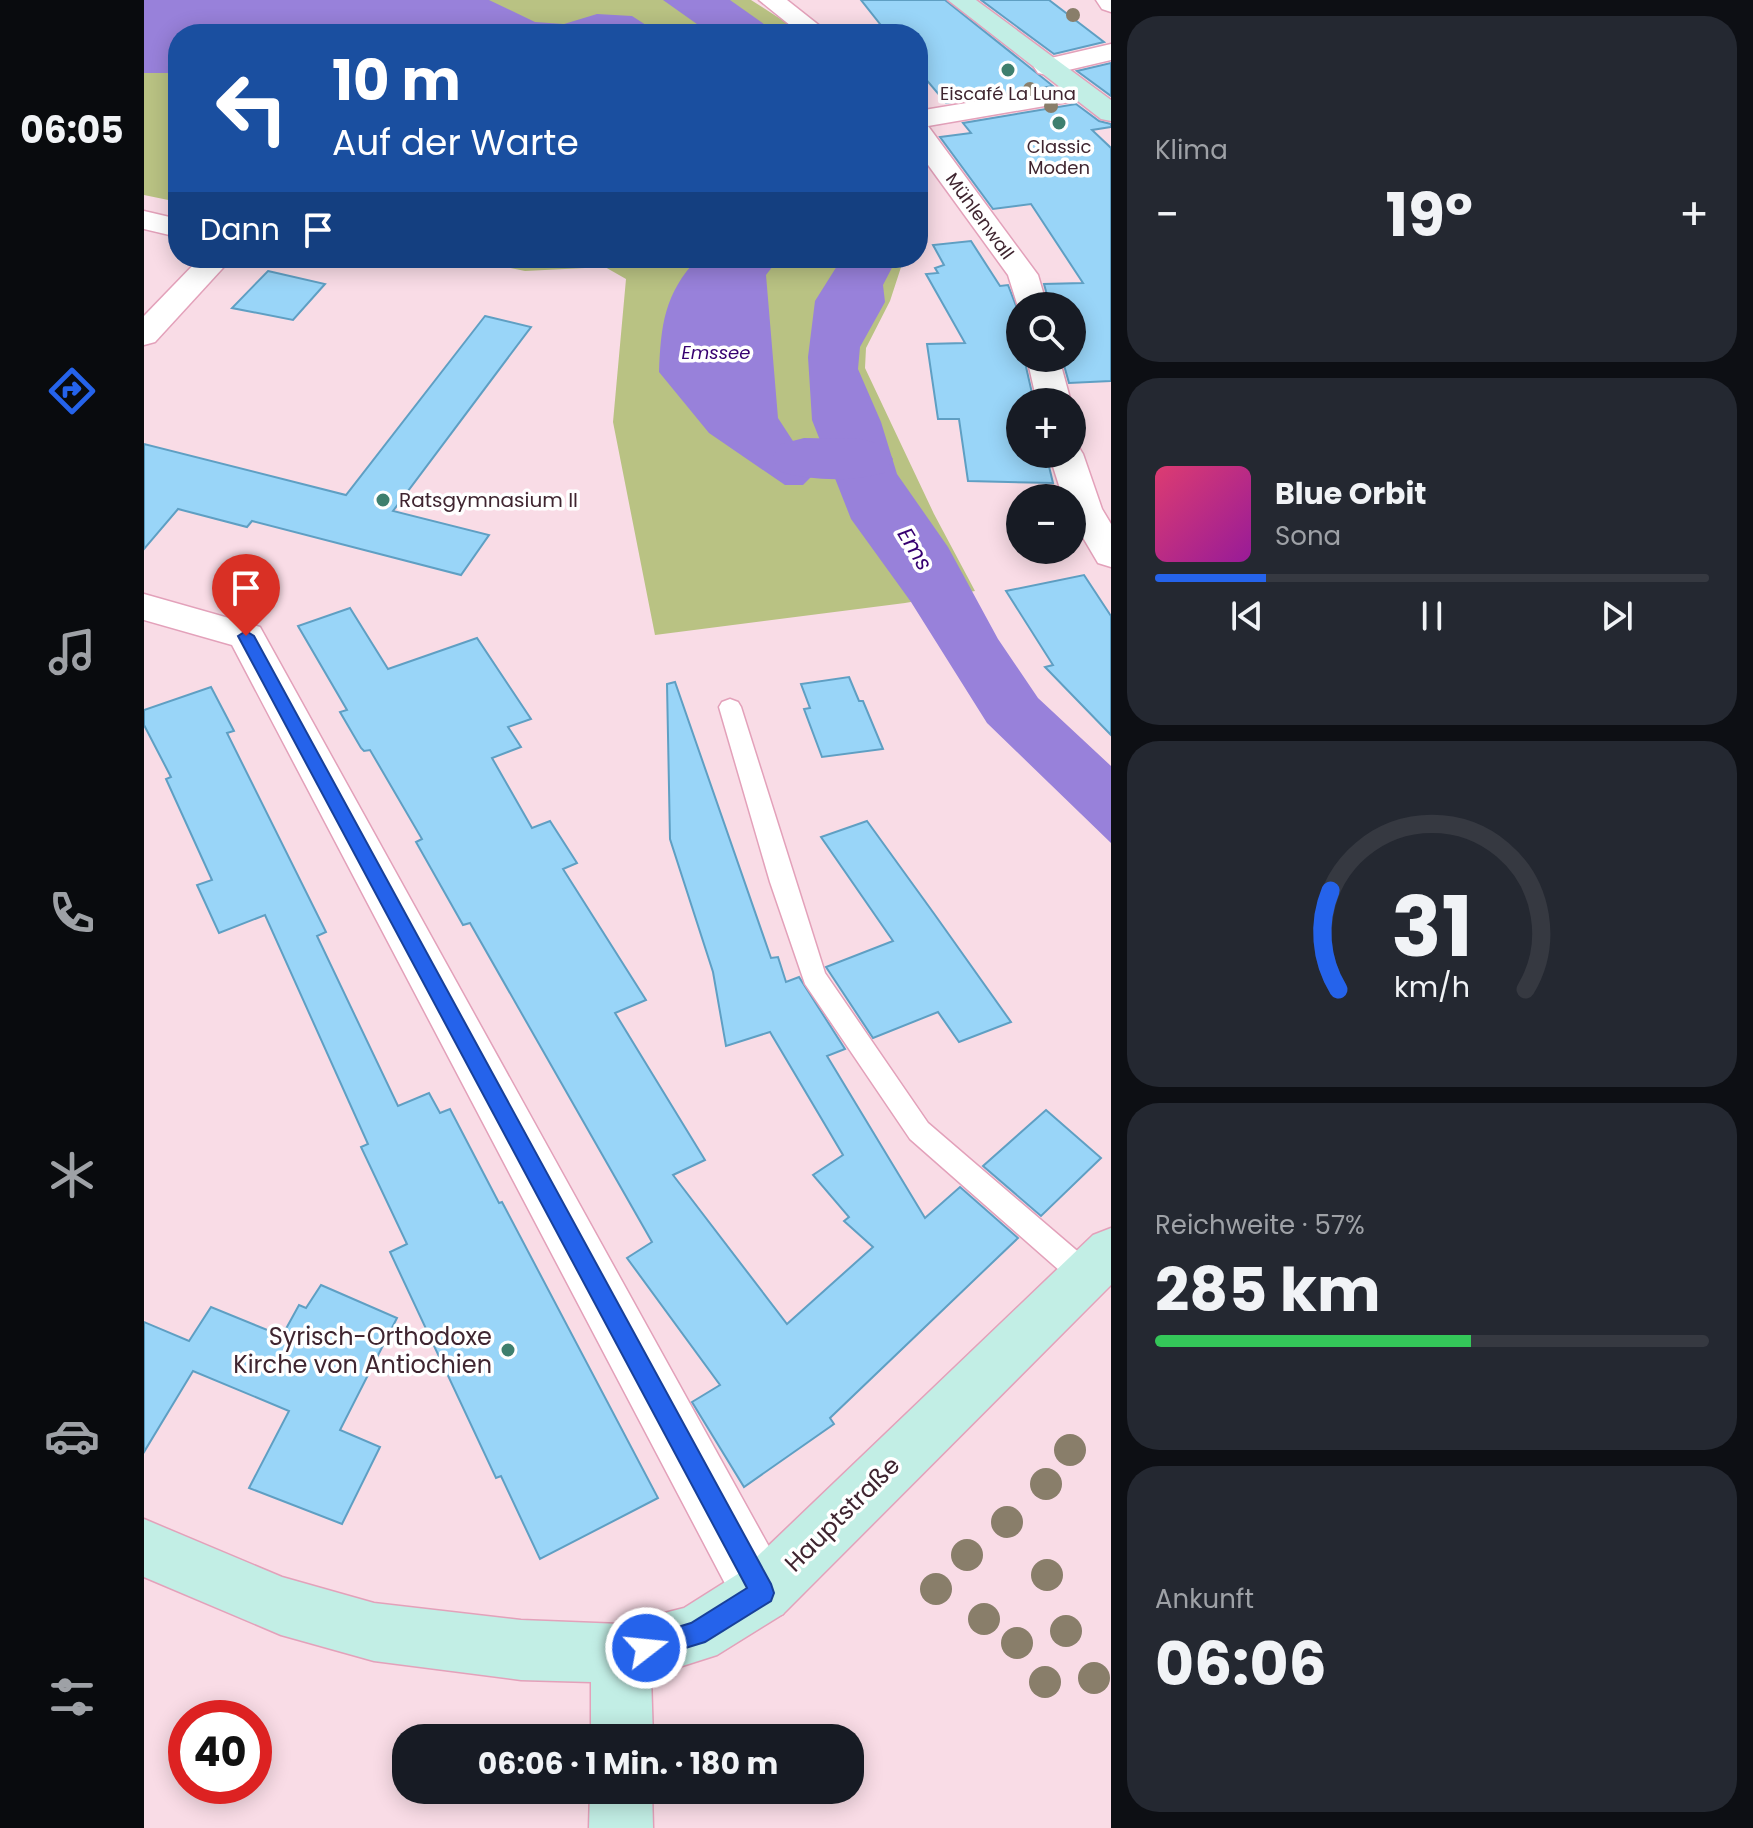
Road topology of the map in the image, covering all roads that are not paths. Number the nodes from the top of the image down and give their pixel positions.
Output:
1 (771, 0) edge
2 (960, 0) edge
3 (803, 24) edge
4 (1111, 52) edge
5 (1047, 67) junction
6 (1081, 92) junction
7 (1111, 113) edge
8 (928, 117) edge
9 (928, 145) edge
10 (144, 220) edge
11 (168, 226) edge
12 (208, 268) edge
13 (1027, 292) edge
14 (144, 335) edge
15 (1071, 468) edge
16 (1105, 534) edge
17 (144, 607) edge
18 (730, 707) dead end
19 (1099, 1263) edge
20 (144, 1548) edge
21 (762, 1593) junction
22 (621, 1654) junction
23 (622, 1724) edge
24 (621, 1804) edge
25 (621, 1828) edge

1 - 3 street
2 - 5 street
4 - 5 street
5 - 6 street
6 - 7 street
6 - 8 street
9 - 13 street, Mühlenwall
10 - 11 street
12 - 14 street
15 - 16 street
17 - 21 street
18 - 19 lane
19 - 21 street, Hauptstraße
20 - 22 street, Hauptstraße
21 - 22 street, Hauptstraße
22 - 23 street
24 - 25 street

